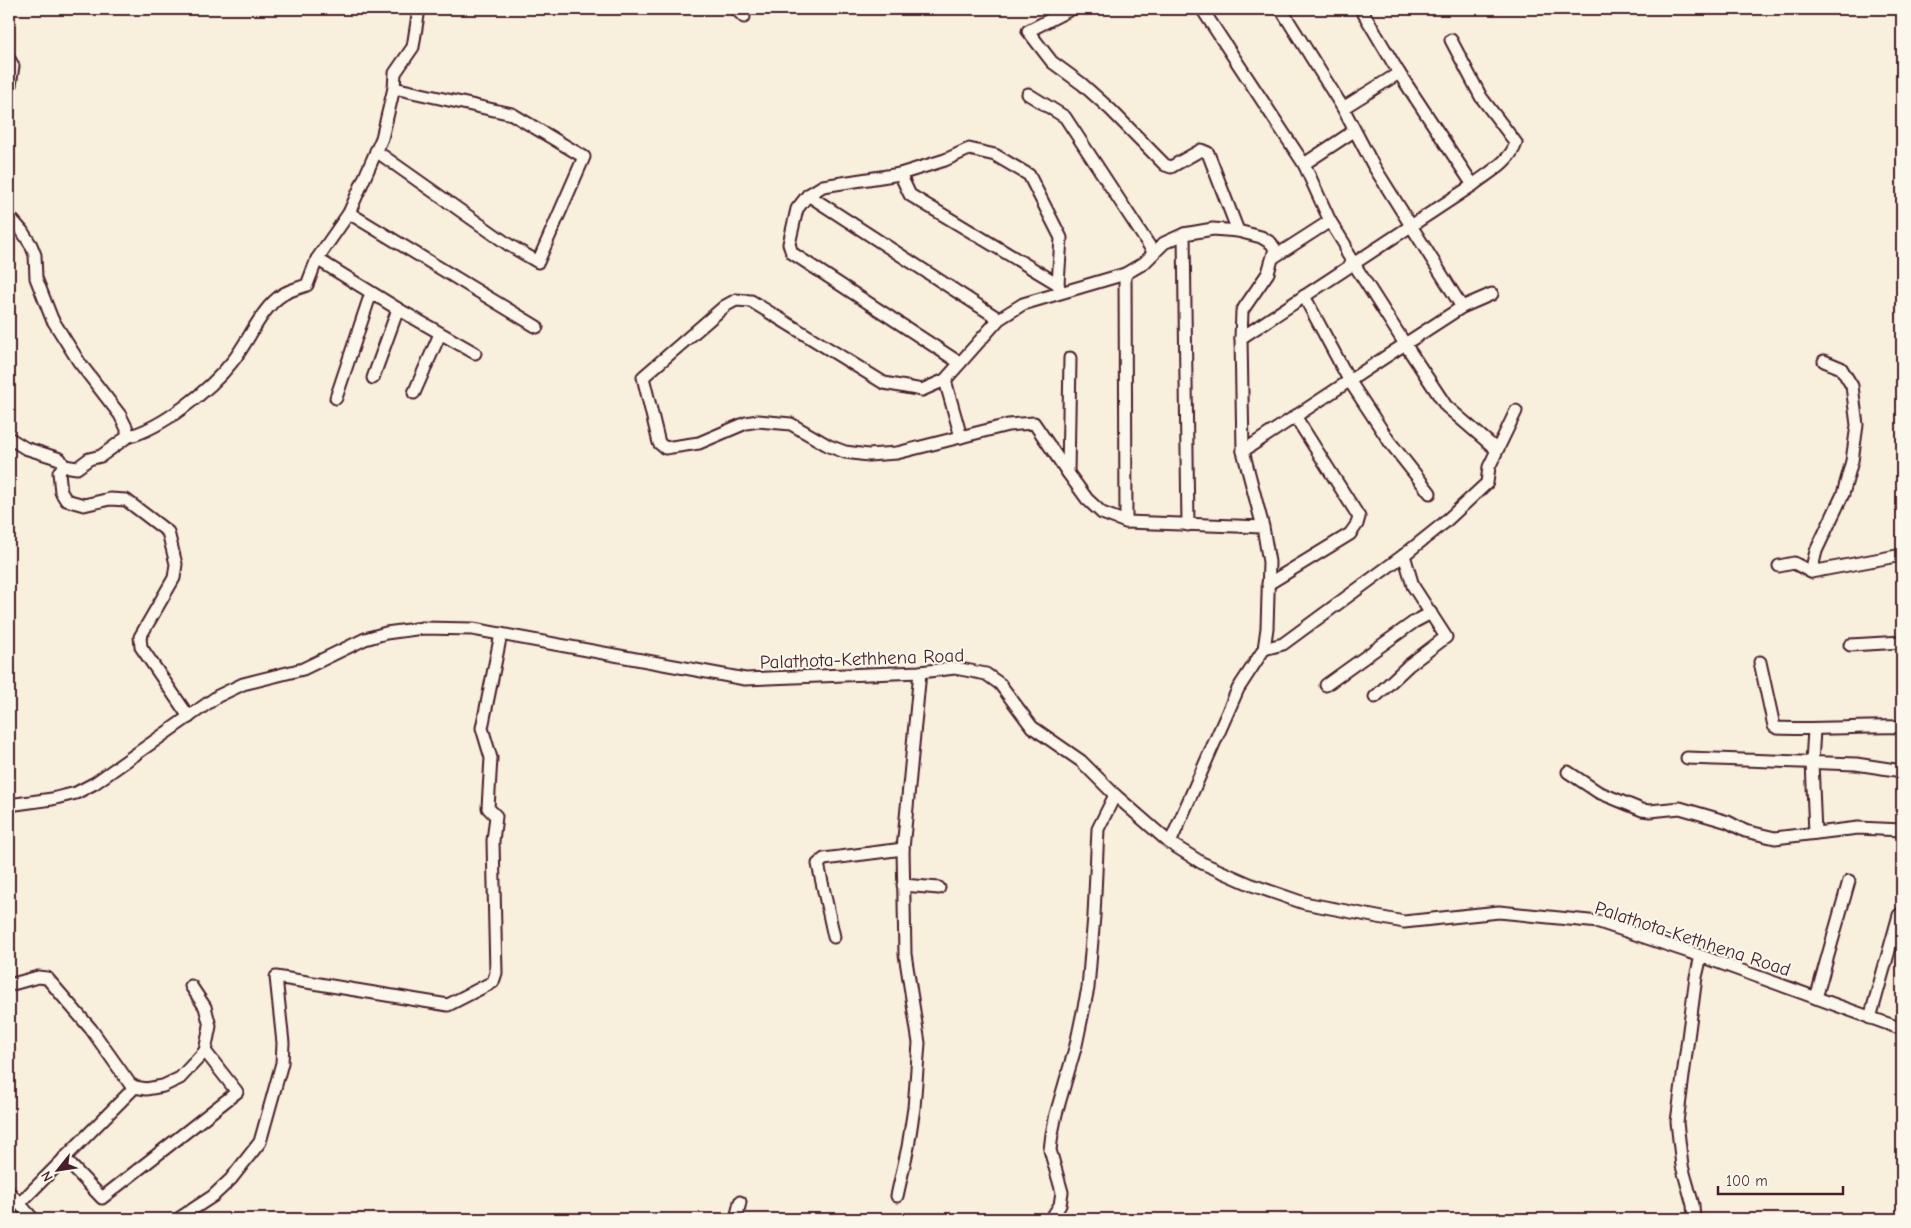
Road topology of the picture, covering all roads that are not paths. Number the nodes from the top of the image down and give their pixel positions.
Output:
1 (419, 9) edge
2 (1070, 9) edge
3 (1202, 9) edge
4 (1281, 9) edge
5 (1361, 9) edge
6 (1451, 40) dead end
7 (9, 59) edge
8 (1399, 73) junction
9 (394, 88) junction
10 (9, 92) edge
11 (1028, 94) dead end
12 (1343, 108) junction
13 (1354, 131) junction
14 (376, 151) junction
15 (1304, 164) junction
16 (900, 174) junction
17 (1473, 185) junction
18 (808, 195) junction
19 (349, 213) junction
20 (9, 216) edge
21 (1330, 221) junction
22 (1412, 227) junction
23 (1238, 231) junction
24 (1184, 234) junction
25 (1154, 253) junction
26 (1274, 257) junction
27 (317, 259) junction
28 (1354, 264) junction
29 (1125, 274) junction
30 (1059, 288) junction
31 (371, 293) junction
32 (1492, 294) dead end
33 (1304, 296) junction
34 (1462, 307) junction
35 (398, 309) junction
36 (999, 319) junction
37 (537, 327) dead end
38 (440, 334) junction
39 (1241, 338) junction
40 (1405, 344) junction
41 (475, 352) dead end
42 (1070, 358) dead end
43 (1824, 361) dead end
44 (960, 363) junction
45 (373, 378) dead end
46 (945, 380) junction
47 (1349, 380) junction
48 (414, 393) dead end
49 (336, 398) dead end
50 (1516, 411) dead end
51 (1295, 416) junction
52 (127, 437) junction
53 (961, 437) junction
54 (9, 438) edge
55 (1497, 450) junction
56 (1243, 451) junction
57 (64, 466) junction
58 (1068, 474) junction
59 (1430, 493) dead end
60 (1126, 522) junction
61 (1188, 525) junction
62 (1264, 528) junction
63 (1404, 555) junction
64 (1902, 555) edge
65 (1779, 566) dead end
66 (1811, 572) junction
67 (1268, 584) junction
68 (1431, 613) junction
69 (501, 634) junction
70 (1902, 642) edge
71 (1850, 645) dead end
72 (1264, 649) junction
73 (1760, 662) dead end
74 (920, 672) junction
75 (1326, 685) dead end
76 (1375, 697) dead end
77 (189, 717) junction
78 (1902, 727) edge
79 (1814, 730) junction
80 (1687, 758) dead end
81 (1812, 762) junction
82 (1902, 771) edge
83 (1568, 772) dead end
84 (1115, 795) junction
85 (9, 805) edge
86 (1902, 830) edge
87 (1815, 834) junction
88 (1170, 843) junction
89 (903, 849) junction
90 (1849, 881) dead end
91 (903, 885) junction
92 (939, 888) dead end
93 (1899, 914) dead end
94 (834, 937) dead end
95 (1701, 956) junction
96 (9, 985) edge
97 (191, 986) dead end
98 (1816, 998) junction
99 (1870, 1018) junction
100 (1902, 1029) edge
101 (205, 1051) junction
102 (135, 1087) junction
103 (64, 1158) junction
104 (9, 1192) edge
105 (897, 1196) dead end
106 (740, 1202) dead end
107 (19, 1204) junction
108 (32, 1219) edge
109 (178, 1219) edge
110 (736, 1219) edge
111 (1051, 1219) edge
112 (1694, 1219) edge

1 - 9 street
2 - 23 street
3 - 15 street
4 - 12 street
5 - 8 street
6 - 17 street
7 - 10 street
8 - 12 street
8 - 17 street
9 - 14 street
9 - 14 street
11 - 25 street
12 - 13 street
13 - 15 street
13 - 22 street
14 - 19 street
15 - 21 street
16 - 18 street
16 - 30 street
16 - 30 street
17 - 22 street
18 - 36 street
18 - 44 street
19 - 27 street
19 - 37 street
20 - 52 street
21 - 26 street
21 - 28 street
22 - 28 street
22 - 34 street
23 - 24 street
23 - 26 street
24 - 25 street
24 - 61 street
25 - 29 street
26 - 39 street
27 - 31 street
27 - 52 street
28 - 33 street
28 - 40 street
29 - 30 street
29 - 60 street
30 - 36 street
31 - 35 street
31 - 49 street
32 - 34 street
33 - 39 street
33 - 47 street
34 - 40 street
35 - 38 street
35 - 45 street
36 - 44 street
38 - 41 street
38 - 48 street
39 - 56 street
40 - 47 street
40 - 55 street
42 - 58 street
43 - 66 street
44 - 46 street
46 - 53 street
46 - 53 street
47 - 51 street
47 - 59 street
50 - 55 street
51 - 56 street
51 - 67 street
52 - 57 street
53 - 58 street
54 - 57 street
55 - 63 street
56 - 62 street
57 - 77 street
58 - 60 street
60 - 61 street
61 - 62 street
62 - 67 street
63 - 68 street
63 - 72 street
64 - 66 street
65 - 66 street
67 - 72 street
68 - 75 street
68 - 76 street
69 - 74 street, Palathota-Kethhena Road
69 - 77 street, Palathota-Kethhena Road
69 - 109 street
70 - 71 street
72 - 88 street
73 - 79 street
74 - 84 street, Palathota-Kethhena Road
74 - 89 street
77 - 85 street, Palathota-Kethhena Road
78 - 79 street
79 - 81 street
80 - 81 street
81 - 82 street
81 - 87 street
83 - 87 street
84 - 88 street, Palathota-Kethhena Road
84 - 111 street
86 - 87 street
88 - 95 street, Palathota-Kethhena Road
89 - 91 street
89 - 94 street
90 - 98 street
91 - 92 street
91 - 105 street
93 - 99 street
95 - 98 street, Palathota-Kethhena Road
95 - 112 street
96 - 102 street
97 - 101 street
98 - 99 street, Palathota-Kethhena Road
99 - 100 street, Palathota-Kethhena Road
101 - 102 street
101 - 103 street
102 - 103 street
103 - 107 street
104 - 107 street
106 - 110 street
107 - 108 street

